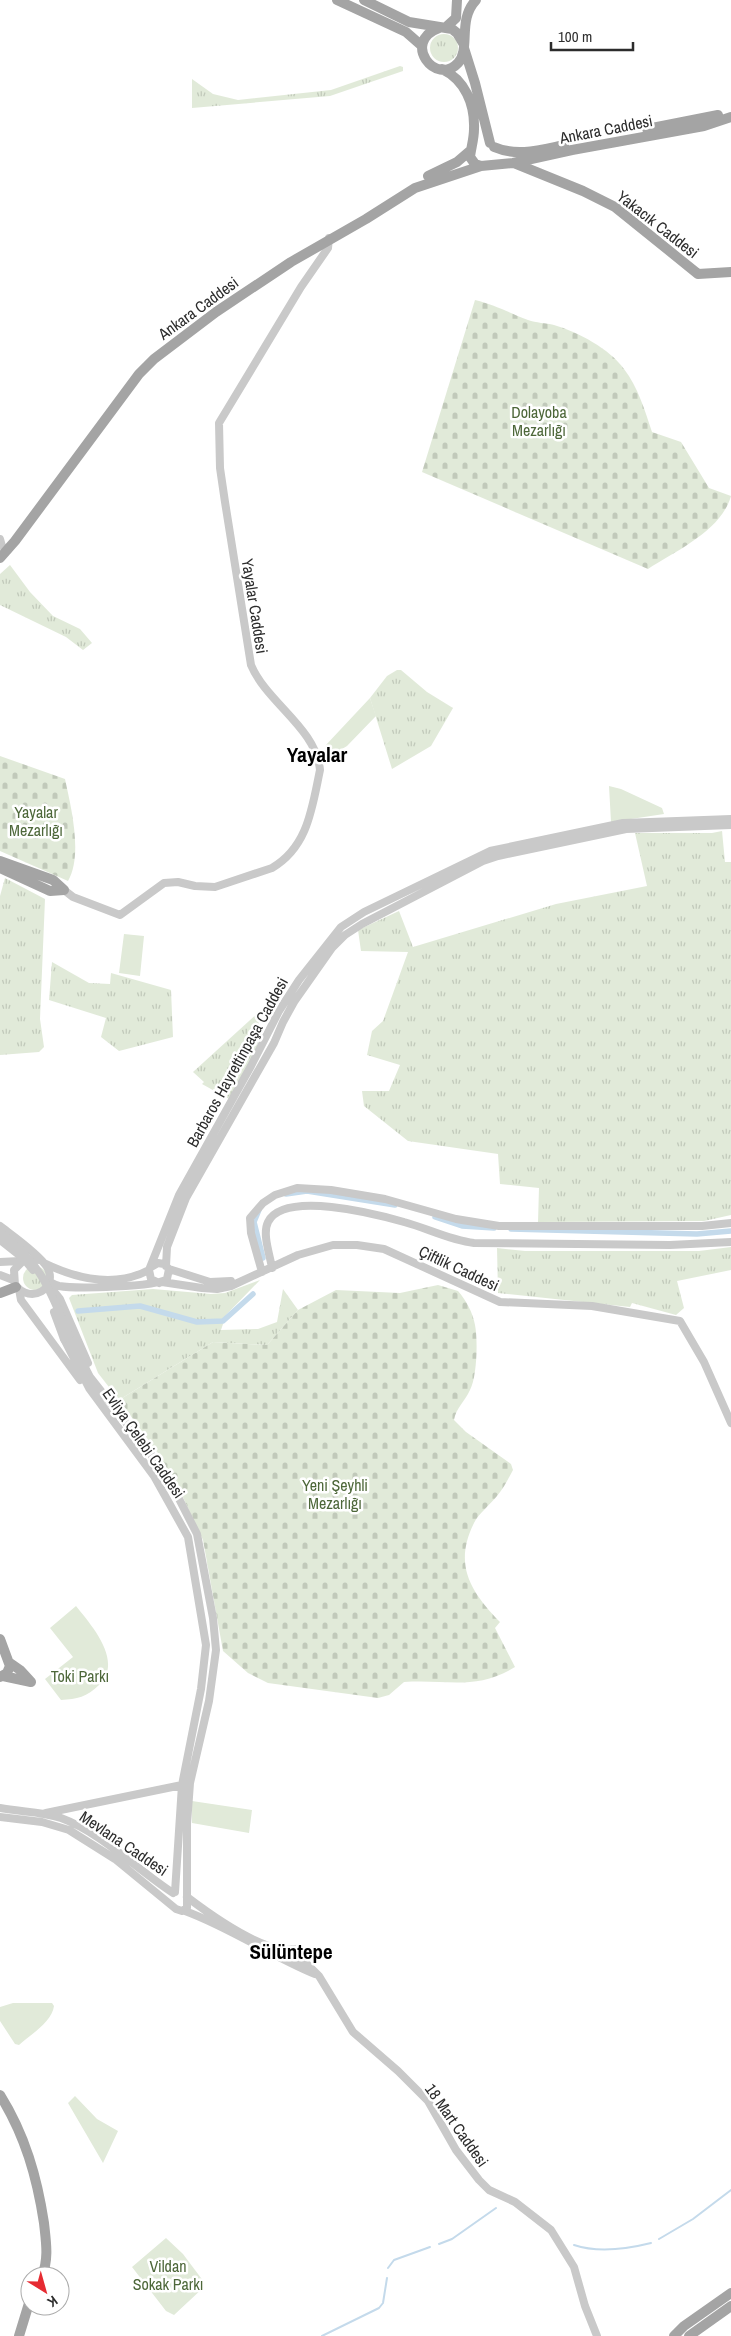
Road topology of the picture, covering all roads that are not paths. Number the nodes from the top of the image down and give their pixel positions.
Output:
1 (337, 0) edge
2 (364, 0) edge
3 (457, 0) edge
4 (476, 0) edge
5 (442, 28) junction
6 (422, 46) junction
7 (463, 46) junction
8 (441, 69) junction
9 (731, 110) edge
10 (731, 117) edge
11 (492, 145) junction
12 (472, 148) junction
13 (538, 158) junction
14 (513, 163) junction
15 (483, 165) junction
16 (539, 172) junction
17 (329, 238) junction
18 (731, 272) edge
19 (2, 546) edge
20 (0, 558) edge
21 (731, 819) edge
22 (731, 825) edge
23 (0, 861) edge
24 (0, 868) edge
25 (64, 890) junction
26 (731, 1223) edge
27 (0, 1226) edge
28 (0, 1234) edge
29 (0, 1240) edge
30 (731, 1242) edge
31 (0, 1262) edge
32 (20, 1262) junction
33 (42, 1262) junction
34 (167, 1267) junction
35 (272, 1268) junction
36 (150, 1269) junction
37 (262, 1272) junction
38 (0, 1275) edge
39 (48, 1282) junction
40 (161, 1282) junction
41 (16, 1285) junction
42 (0, 1293) edge
43 (67, 1338) junction
44 (96, 1384) junction
45 (89, 1388) junction
46 (731, 1423) edge
47 (0, 1639) edge
48 (6, 1659) edge
49 (1, 1677) edge
50 (201, 1688) junction
51 (211, 1688) junction
52 (182, 1785) junction
53 (0, 1808) edge
54 (73, 1808) junction
55 (44, 1813) junction
56 (0, 1817) edge
57 (74, 1824) junction
58 (174, 1892) junction
59 (187, 1897) junction
60 (170, 1902) junction
61 (185, 1910) junction
62 (286, 1950) junction
63 (301, 1958) junction
64 (284, 1959) junction
65 (292, 1965) junction
66 (319, 1976) junction
67 (0, 2099) edge
68 (29, 2161) junction
69 (40, 2266) edge
70 (46, 2266) edge
71 (731, 2293) edge
72 (731, 2306) edge
73 (26, 2316) edge
74 (28, 2316) edge
75 (21, 2336) edge
76 (597, 2336) edge
77 (674, 2336) edge
78 (689, 2336) edge

1 - 6 main road
2 - 5 main road
3 - 5 main road
4 - 7 main road
5 - 6 main road
5 - 7 main road
6 - 8 main road
7 - 8 main road
7 - 11 main road
8 - 12 main road
9 - 11 main road, Ankara Caddesi
10 - 13 main road, Ankara Caddesi
11 - 12 main road, Ankara Caddesi
11 - 15 main road
12 - 15 main road
12 - 17 main road, Ankara Caddesi
13 - 14 main road, Ankara Caddesi
13 - 16 main road
14 - 15 main road, Ankara Caddesi
14 - 16 main road, Yakacık Caddesi
15 - 17 main road, Ankara Caddesi
16 - 18 main road, Yakacık Caddesi
17 - 19 main road, Ankara Caddesi
17 - 25 street, Yayalar Caddesi
19 - 20 main road, Ankara Caddesi
21 - 36 street, Barbaros Hayrettinpaşa Caddesi
22 - 34 street, Barbaros Hayrettinpaşa Caddesi
23 - 25 main road
24 - 25 main road
26 - 37 street
27 - 33 street
28 - 43 street, Evliya Çelebi Caddesi, bridge
29 - 43 street, Evliya Çelebi Caddesi, bridge
30 - 35 street
31 - 32 street
32 - 33 street
32 - 41 street
33 - 36 street
33 - 39 street
34 - 36 street
34 - 37 street, Çiftlik Caddesi
34 - 40 street
35 - 37 street, Çiftlik Caddesi
35 - 46 street, Çiftlik Caddesi
36 - 40 street
37 - 40 street, Çiftlik Caddesi
38 - 41 street
39 - 40 street, Çiftlik Caddesi
39 - 41 street
39 - 44 street, Evliya Çelebi Caddesi
41 - 42 main road
41 - 45 street, Evliya Çelebi Caddesi
43 - 44 street, Evliya Çelebi Caddesi
43 - 45 street, Evliya Çelebi Caddesi
44 - 51 street, Evliya Çelebi Caddesi
45 - 50 street, Evliya Çelebi Caddesi
47 - 48 main road
48 - 49 main road
48 - 49 main road
50 - 51 street
50 - 52 street, Evliya Çelebi Caddesi
51 - 59 street, Evliya Çelebi Caddesi
52 - 54 street
52 - 58 street, Evliya Çelebi Caddesi
53 - 55 street, Mevlana Caddesi
54 - 55 street
54 - 57 street
55 - 57 street, Mevlana Caddesi
56 - 60 street, Mevlana Caddesi
57 - 58 street, Mevlana Caddesi
58 - 59 street
58 - 60 street
59 - 61 street
59 - 62 street
60 - 61 street
61 - 64 street
62 - 63 street, 18 Mart Caddesi
62 - 64 street
63 - 65 street
63 - 66 street, 18 Mart Caddesi
64 - 65 street
65 - 66 street
66 - 76 street, 18 Mart Caddesi
67 - 68 main road
68 - 69 main road
68 - 70 main road
71 - 77 main road
72 - 78 main road
73 - 75 main road
74 - 75 main road

